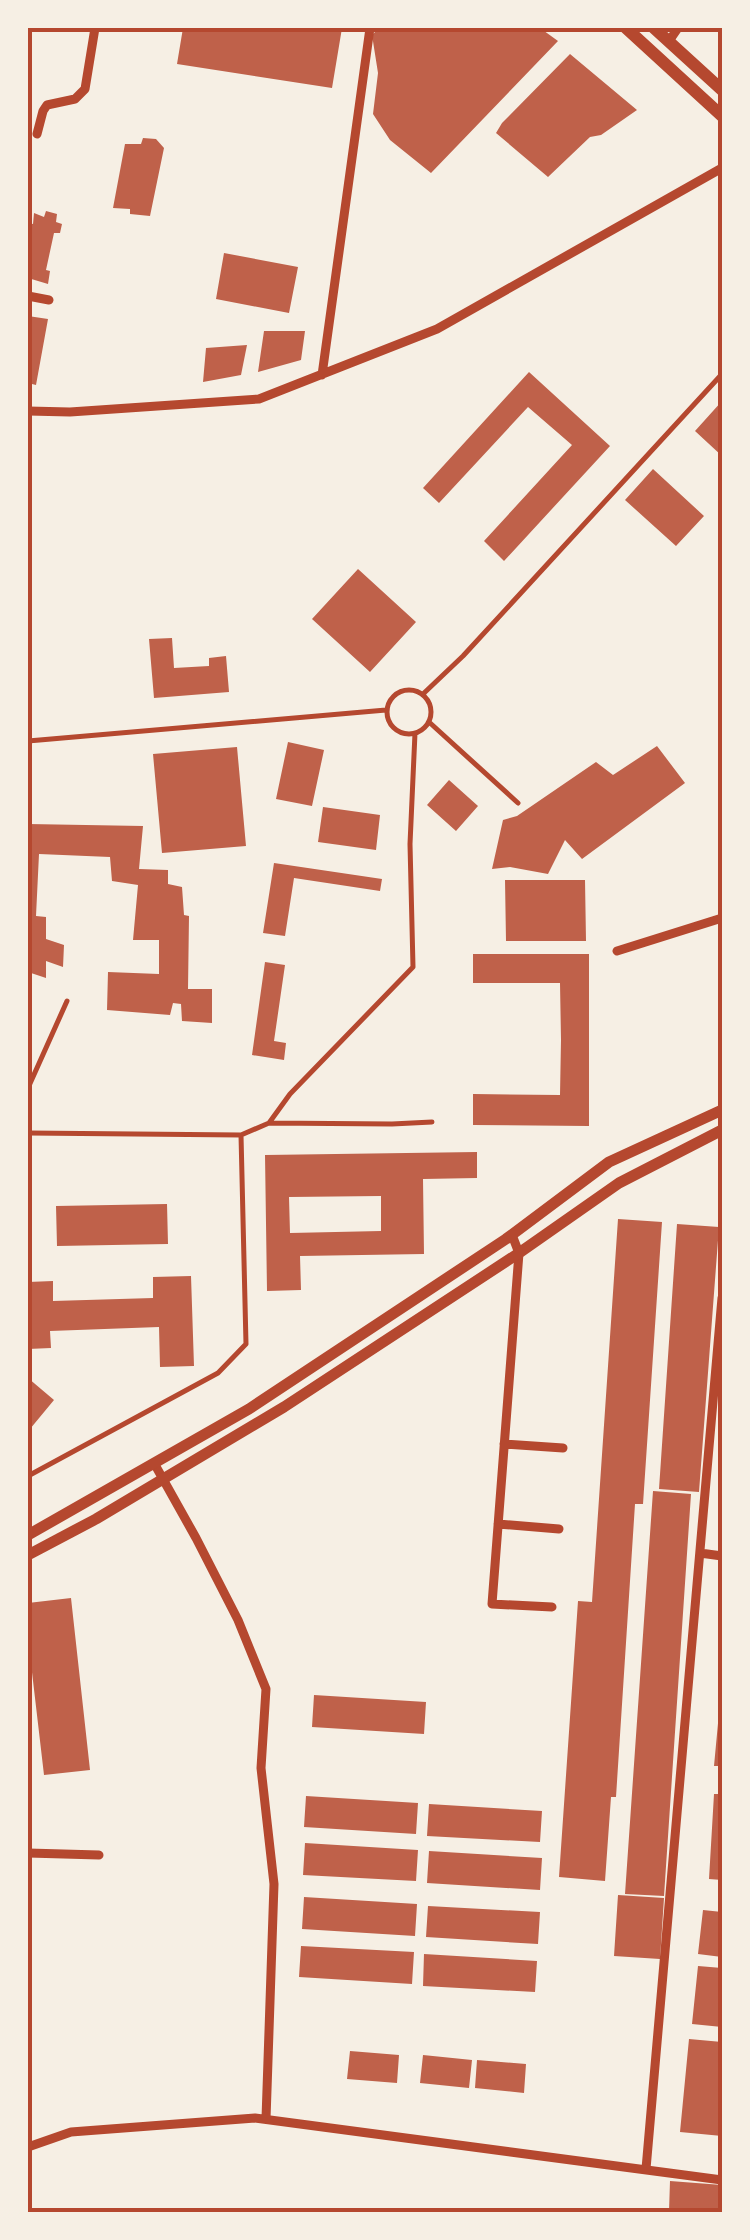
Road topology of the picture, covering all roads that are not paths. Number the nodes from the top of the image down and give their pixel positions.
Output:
1 (95, 28) edge
2 (370, 28) edge
3 (626, 28) edge
4 (654, 28) edge
5 (678, 28) edge
6 (669, 41) junction
7 (722, 90) edge
8 (722, 116) edge
9 (37, 134) dead end
10 (722, 168) edge
11 (28, 296) edge
12 (49, 300) dead end
13 (722, 374) edge
14 (322, 375) junction
15 (28, 411) edge
16 (423, 694) junction
17 (386, 710) junction
18 (429, 722) junction
19 (416, 733) junction
20 (28, 741) edge
21 (518, 803) dead end
22 (722, 918) edge
23 (617, 951) dead end
24 (67, 1001) dead end
25 (28, 1088) edge
26 (722, 1110) edge
27 (269, 1122) junction
28 (432, 1122) dead end
29 (722, 1130) edge
30 (28, 1132) edge
31 (242, 1135) junction
32 (512, 1235) junction
33 (519, 1253) junction
34 (722, 1298) edge
35 (348, 1344) junction
36 (358, 1358) junction
37 (504, 1444) junction
38 (562, 1448) dead end
39 (154, 1463) junction
40 (28, 1476) edge
41 (163, 1478) junction
42 (498, 1524) junction
43 (559, 1529) dead end
44 (28, 1535) edge
45 (700, 1554) junction
46 (28, 1555) edge
47 (722, 1556) edge
48 (552, 1607) dead end
49 (28, 1854) edge
50 (100, 1855) dead end
51 (266, 2119) junction
52 (28, 2147) edge
53 (646, 2169) junction
54 (722, 2180) edge

1 - 9 street
2 - 14 street
3 - 8 main road
4 - 6 main road
5 - 6 street
6 - 7 main road
10 - 14 street
11 - 12 street
13 - 16 lane
14 - 15 street
16 - 17 lane
16 - 18 lane
17 - 19 lane
17 - 20 lane
18 - 19 lane
18 - 21 lane
19 - 27 lane
22 - 23 street
24 - 25 lane
26 - 32 street
27 - 28 lane
27 - 31 lane
29 - 33 street
30 - 31 lane
31 - 40 lane
32 - 33 street
32 - 35 street
33 - 36 street
33 - 37 street
34 - 45 street
35 - 36 street
35 - 39 street
36 - 41 street
37 - 38 street
37 - 42 street
39 - 41 street
39 - 44 street
41 - 46 street
41 - 51 street
42 - 43 street
42 - 48 street
45 - 47 street
45 - 53 street
49 - 50 street
51 - 52 street
51 - 53 street
53 - 54 street

